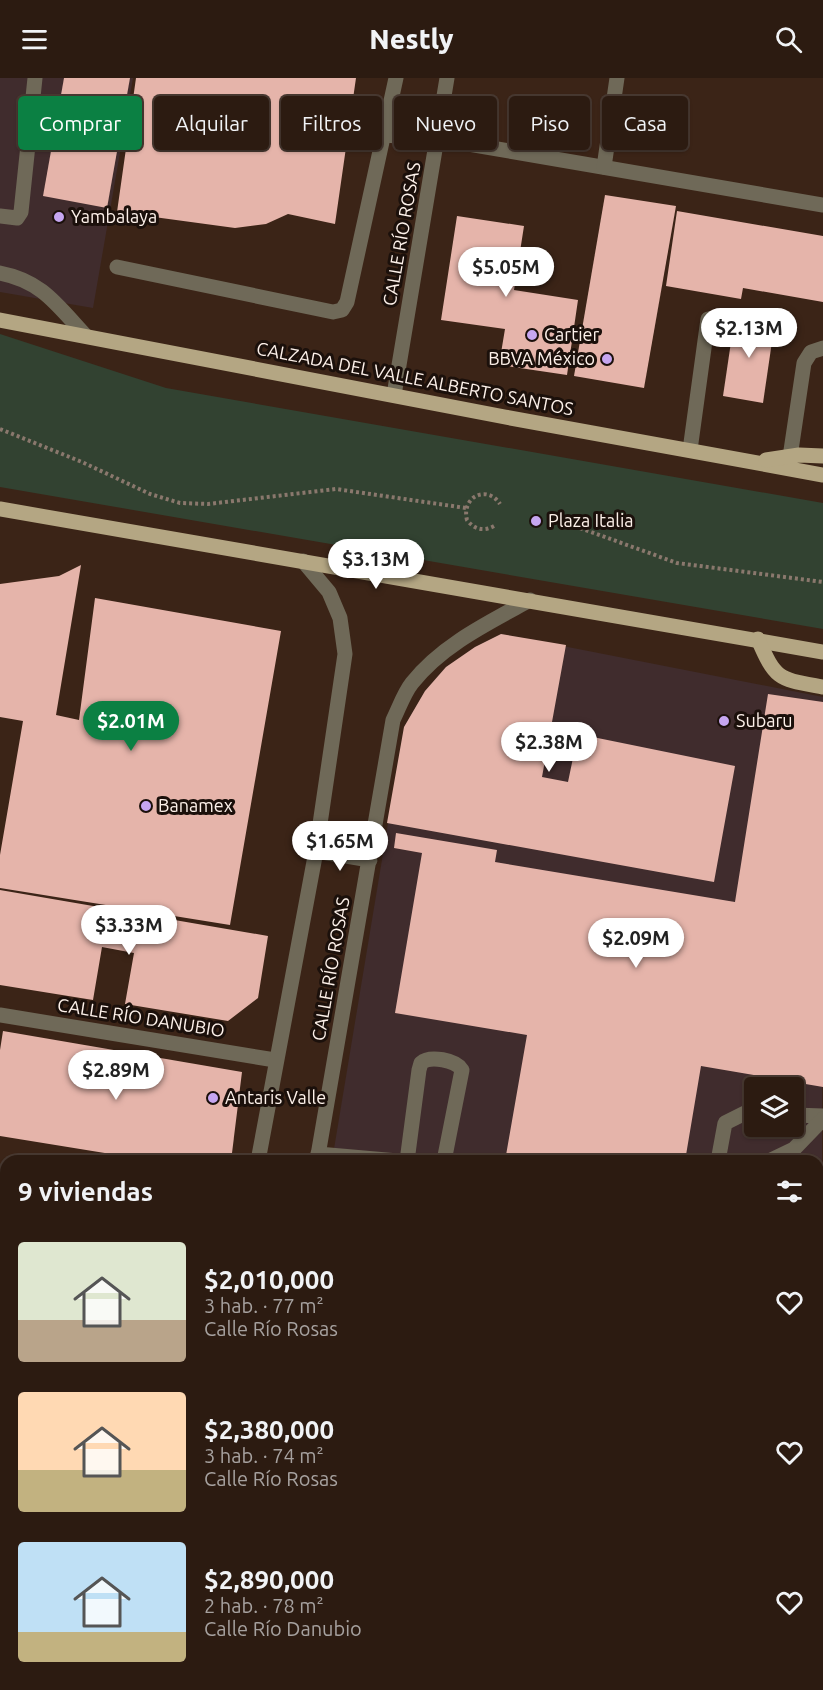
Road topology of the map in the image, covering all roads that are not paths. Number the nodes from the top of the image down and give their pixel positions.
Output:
1 (34, 78) edge
2 (396, 78) edge
3 (447, 78) edge
4 (617, 78) edge
5 (445, 96) edge
6 (384, 135) junction
7 (394, 136) edge
8 (497, 149) edge
9 (437, 150) edge
10 (604, 167) junction
11 (823, 205) edge
12 (0, 216) edge
13 (117, 267) dead end
14 (0, 273) edge
15 (708, 319) dead end
16 (0, 320) edge
17 (85, 335) junction
18 (823, 348) edge
19 (394, 396) junction
20 (690, 450) junction
21 (823, 456) edge
22 (789, 457) junction
23 (754, 462) junction
24 (823, 475) edge
25 (0, 509) edge
26 (303, 561) junction
27 (530, 600) junction
28 (758, 639) junction
29 (823, 652) edge
30 (823, 687) edge
31 (316, 851) junction
32 (370, 860) junction
33 (0, 1015) edge
34 (275, 1060) junction
35 (744, 1114) edge
36 (804, 1116) edge
37 (823, 1117) edge
38 (259, 1155) edge
39 (317, 1155) edge
40 (408, 1155) edge
41 (445, 1155) edge
42 (719, 1155) edge
43 (781, 1155) edge

1 - 12 street
2 - 6 street
3 - 5 street, CALLE RÍO ROSAS
4 - 10 street
6 - 7 street
6 - 13 street
8 - 10 street
9 - 19 street, CALLE RÍO ROSAS
10 - 11 street
14 - 17 street
15 - 20 street
16 - 17 main road, CALZADA DEL VALLE ALBERTO SANTOS
17 - 19 main road, CALZADA DEL VALLE ALBERTO SANTOS
18 - 22 street
19 - 20 main road, CALZADA DEL VALLE ALBERTO SANTOS
20 - 23 main road, CALZADA DEL VALLE ALBERTO SANTOS
21 - 22 main road
22 - 23 main road
23 - 24 main road, CALZADA DEL VALLE ALBERTO SANTOS
25 - 26 main road
26 - 27 main road
26 - 31 street, CALLE RÍO ROSAS
27 - 28 main road
27 - 32 street, CALLE RÍO ROSAS
28 - 29 main road
28 - 30 main road
31 - 32 street
31 - 34 street, CALLE RÍO ROSAS
32 - 39 street, CALLE RÍO ROSAS
33 - 34 street, CALLE RÍO DANUBIO
34 - 38 street, CALLE RÍO ROSAS
35 - 42 street
36 - 37 street
37 - 43 street
40 - 41 street

